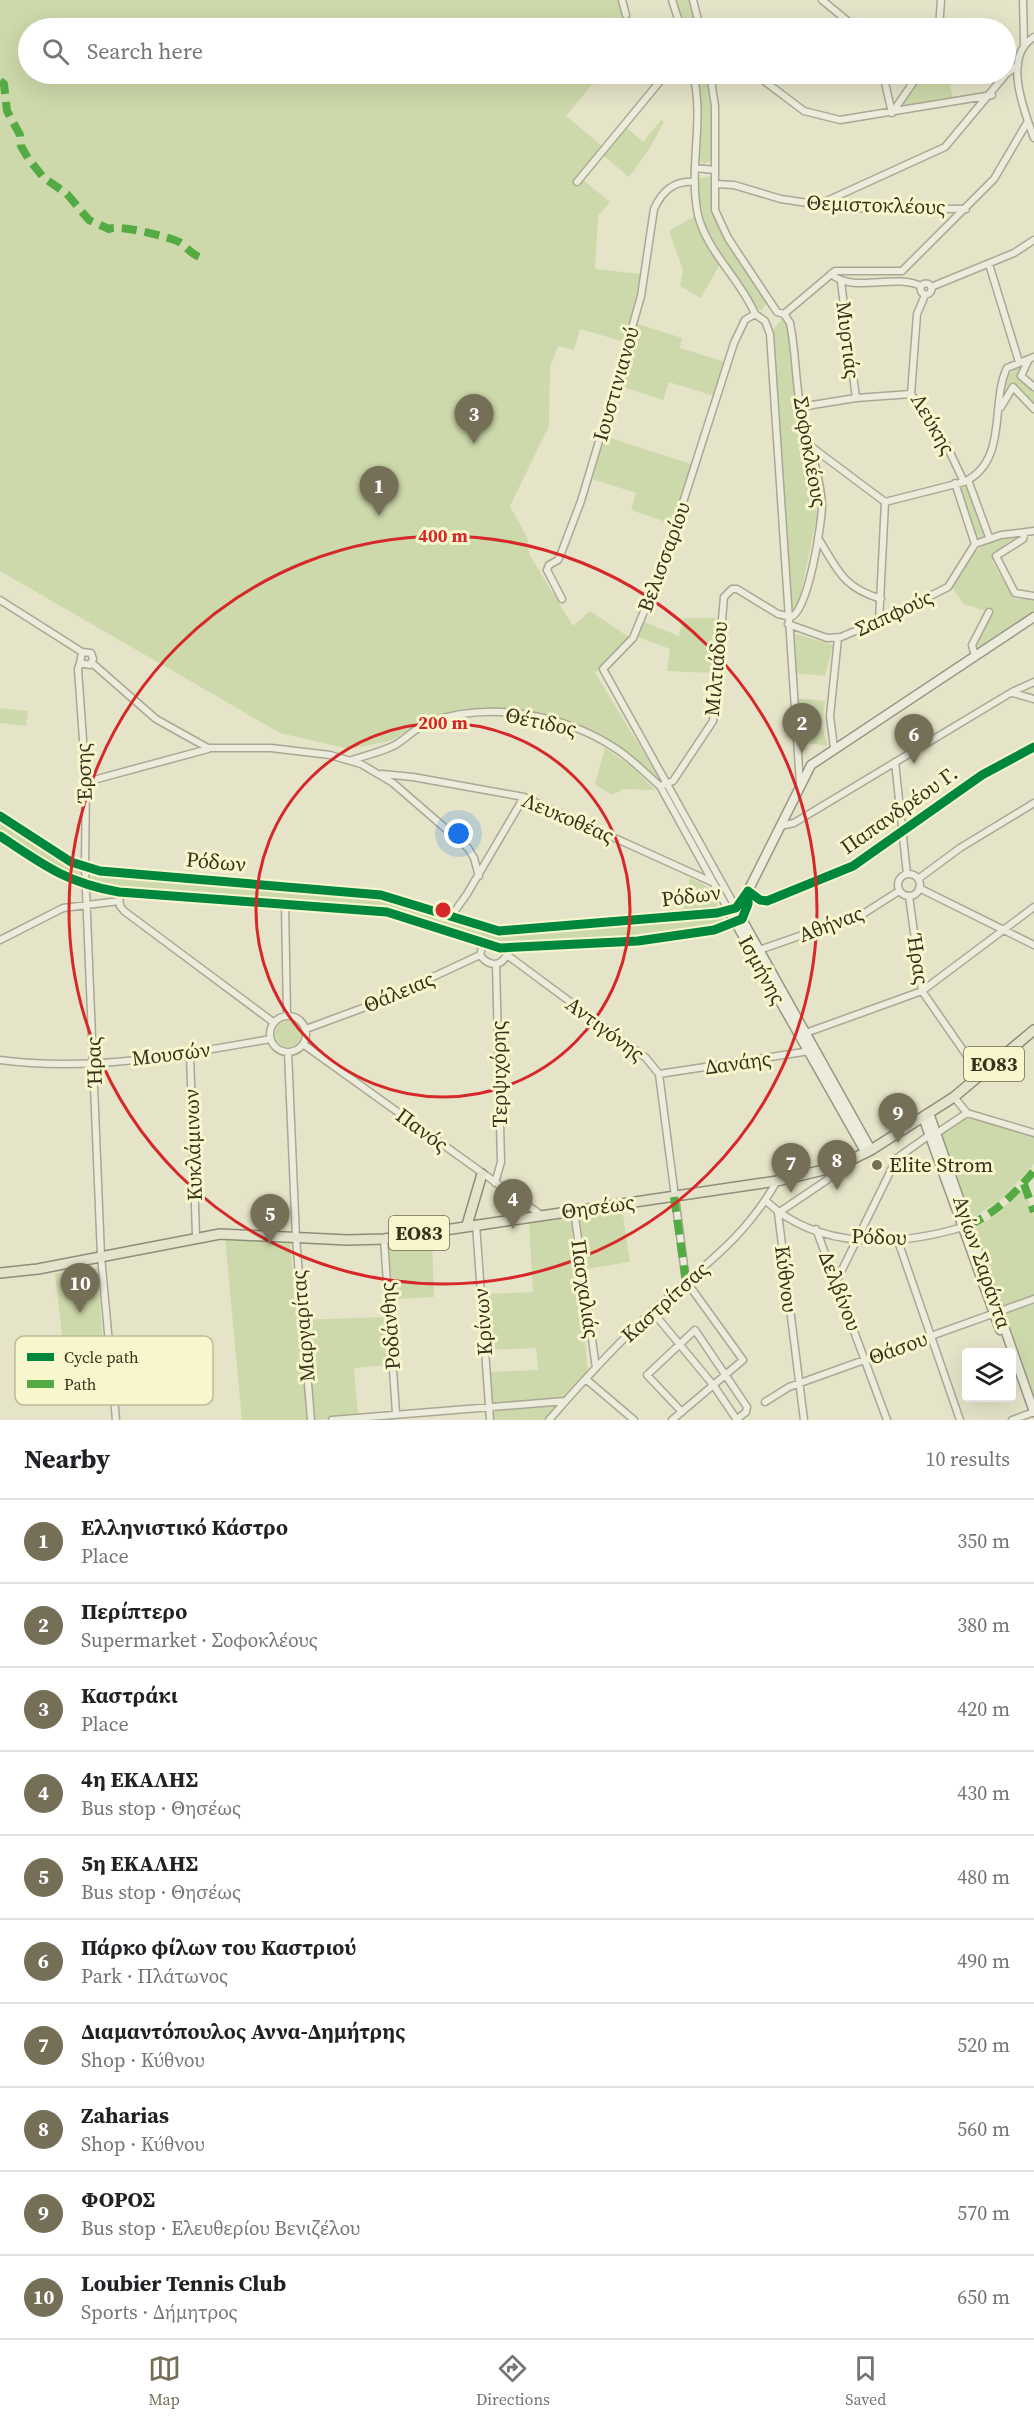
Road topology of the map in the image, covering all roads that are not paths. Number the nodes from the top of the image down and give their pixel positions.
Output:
1 (622, 0) edge
2 (672, 0) edge
3 (693, 0) edge
4 (822, 0) edge
5 (941, 0) edge
6 (1023, 0) edge
7 (626, 15) dead end
8 (678, 18) edge
9 (698, 18) edge
10 (844, 18) edge
11 (940, 18) edge
12 (1034, 37) edge
13 (1024, 45) junction
14 (1018, 65) joint
15 (658, 84) edge
16 (695, 84) edge
17 (712, 84) edge
18 (768, 84) edge
19 (885, 84) edge
20 (912, 84) edge
21 (999, 84) edge
22 (992, 94) junction
23 (892, 113) junction
24 (1028, 121) junction
25 (1034, 138) edge
26 (695, 168) junction
27 (715, 170) junction
28 (577, 182) dead end
29 (695, 182) junction
30 (716, 184) junction
31 (820, 204) junction
32 (966, 209) junction
33 (1034, 240) edge
34 (988, 264) junction
35 (902, 271) junction
36 (831, 274) junction
37 (841, 282) junction
38 (906, 282) junction
39 (921, 286) junction
40 (931, 287) junction
41 (925, 295) junction
42 (781, 313) junction
43 (755, 314) junction
44 (765, 321) junction
45 (1032, 358) edge
46 (1019, 362) junction
47 (1034, 387) edge
48 (911, 394) junction
49 (856, 398) junction
50 (800, 407) junction
51 (1000, 407) junction
52 (1034, 409) edge
53 (809, 445) junction
54 (966, 481) junction
55 (955, 483) junction
56 (885, 502) junction
57 (1034, 531) edge
58 (1025, 532) junction
59 (989, 537) junction
60 (818, 538) junction
61 (975, 544) junction
62 (1034, 596) edge
63 (562, 599) dead end
64 (880, 599) junction
65 (0, 600) edge
66 (989, 612) dead end
67 (1034, 617) edge
68 (788, 621) junction
69 (879, 622) junction
70 (838, 638) junction
71 (82, 652) junction
72 (975, 656) junction
73 (86, 664) junction
74 (1034, 682) edge
75 (1012, 692) junction
76 (1034, 699) edge
77 (1034, 747) edge
78 (208, 748) junction
79 (834, 748) junction
80 (352, 760) junction
81 (895, 762) junction
82 (381, 774) junction
83 (86, 782) junction
84 (800, 784) junction
85 (664, 785) junction
86 (524, 797) junction
87 (1034, 803) edge
88 (0, 816) edge
89 (780, 826) junction
90 (904, 830) junction
91 (0, 836) edge
92 (85, 867) junction
93 (907, 874) junction
94 (479, 876) junction
95 (918, 879) junction
96 (712, 882) junction
97 (87, 886) junction
98 (919, 888) junction
99 (748, 891) junction
100 (899, 891) junction
101 (119, 896) junction
102 (909, 896) junction
103 (87, 904) junction
104 (285, 904) junction
105 (1034, 907) edge
106 (732, 910) junction
107 (452, 915) junction
108 (739, 921) junction
109 (1002, 930) junction
110 (0, 940) edge
111 (483, 944) junction
112 (1034, 945) edge
113 (759, 950) junction
114 (507, 952) junction
115 (480, 956) junction
116 (496, 964) junction
117 (922, 992) junction
118 (287, 1015) junction
119 (273, 1022) junction
120 (306, 1029) junction
121 (1034, 1030) edge
122 (802, 1034) junction
123 (270, 1039) junction
124 (303, 1044) junction
125 (812, 1050) junction
126 (288, 1052) junction
127 (190, 1053) junction
128 (0, 1060) edge
129 (94, 1063) junction
130 (659, 1074) junction
131 (981, 1076) junction
132 (954, 1097) junction
133 (967, 1113) junction
134 (926, 1115) junction
135 (1034, 1133) edge
136 (934, 1134) junction
137 (869, 1151) junction
138 (836, 1167) junction
139 (482, 1174) junction
140 (777, 1181) junction
141 (495, 1183) junction
142 (674, 1197) junction
143 (766, 1201) junction
144 (574, 1210) junction
145 (778, 1213) junction
146 (541, 1215) junction
147 (471, 1225) junction
148 (963, 1227) junction
149 (816, 1229) junction
150 (196, 1236) junction
151 (296, 1238) junction
152 (384, 1239) junction
153 (856, 1241) junction
154 (898, 1241) junction
155 (101, 1256) junction
156 (0, 1273) edge
157 (837, 1280) junction
158 (686, 1281) junction
159 (1034, 1299) edge
160 (652, 1311) junction
161 (997, 1313) junction
162 (108, 1336) edge
163 (931, 1336) junction
164 (679, 1344) junction
165 (1007, 1348) edge
166 (866, 1360) junction
167 (596, 1368) junction
168 (1016, 1374) edge
169 (725, 1375) junction
170 (586, 1380) junction
171 (799, 1383) junction
172 (714, 1386) junction
173 (565, 1401) junction
174 (765, 1402) dead end
175 (115, 1405) edge
176 (489, 1406) junction
177 (682, 1412) junction
178 (396, 1413) junction
179 (1032, 1414) edge
180 (116, 1420) edge
181 (311, 1420) edge
182 (332, 1420) edge
183 (490, 1420) edge
184 (549, 1420) edge
185 (634, 1420) edge
186 (672, 1420) edge
187 (736, 1420) edge
188 (804, 1420) edge
189 (887, 1420) edge
190 (960, 1420) edge
191 (1011, 1420) edge

1 - 7 street
2 - 8 street
3 - 9 street
4 - 10 street
5 - 11 street
6 - 13 street
12 - 13 street
13 - 14 street
14 - 24 street
15 - 28 street
16 - 26 street
17 - 27 street, Σοφοκλέους
18 - 23 street
19 - 23 street
20 - 23 street
21 - 22 street
22 - 23 street
22 - 31 street
24 - 25 street
24 - 32 street, Θεμιστοκλέους
26 - 27 street
26 - 29 street
27 - 30 street, Σοφοκλέους
29 - 43 street
29 - 63 street, Ιουστινιανού
30 - 31 street, Θεμιστοκλέους
30 - 42 street, Σοφοκλέους
31 - 32 street, Θεμιστοκλέους
32 - 35 street
33 - 34 street
34 - 40 street
34 - 46 street
35 - 36 street
35 - 38 street
36 - 37 street
36 - 42 street
37 - 38 street
37 - 49 street, Μυρτιάς
38 - 39 street
39 - 40 street
39 - 41 street
40 - 41 street
41 - 48 street, Λεύκης
42 - 44 street
42 - 50 street, Σοφοκλέους
43 - 44 street
43 - 85 street, Βελισσαρίου
44 - 68 street, Σοφοκλέους
45 - 46 street
45 - 47 street
46 - 51 street
48 - 49 street
48 - 54 street, Λεύκης
49 - 50 street
50 - 53 street, Σοφοκλέους
51 - 52 street
51 - 54 street
53 - 56 street
53 - 60 street, Σοφοκλέους
54 - 55 street
54 - 59 street, Λεύκης
55 - 56 street
55 - 61 street, Λεύκης
56 - 64 street
57 - 58 street, Σαπφούς
58 - 59 street, Σαπφούς
58 - 62 street
59 - 61 street, Σαπφούς
60 - 64 street
60 - 68 street, Σοφοκλέους
61 - 69 street, Σαπφούς
64 - 69 street
65 - 71 street
66 - 72 street
67 - 72 street
68 - 70 street
68 - 84 street, Σοφοκλέους
68 - 85 street, Μιλτιάδου
69 - 70 street, Σαπφούς
70 - 79 street, Σαπφούς
71 - 73 street, Έρσης
71 - 73 street, Θέτιδος
72 - 79 street
73 - 78 street, Θέτιδος
73 - 83 street, Έρσης
74 - 75 street
75 - 76 street
75 - 81 street
77 - 90 street, Παπανδρέου Γ.
78 - 80 street, Θέτιδος
78 - 83 street
79 - 84 street
80 - 82 street, Θέτιδος
80 - 85 street, Θέτιδος
81 - 89 street
81 - 90 street
82 - 86 street, Λευκοθέας
82 - 94 street, Θέτιδος
83 - 92 street, Έρσης
84 - 89 street
85 - 96 street, Ισμήνης
85 - 106 street, Ισμήνης
86 - 94 street
86 - 96 street, Λευκοθέας
87 - 95 street
88 - 92 street, Ρόδων
89 - 99 street
90 - 93 street
90 - 99 street, Παπανδρέου Γ.
91 - 97 street, Ρόδων
92 - 97 street, Ήρας
92 - 107 street, Ρόδων
93 - 95 street
93 - 100 street
94 - 107 street
95 - 98 street
96 - 106 street, Ισμήνης
97 - 101 street, Ρόδων
97 - 103 street, Ήρας
98 - 102 street
98 - 109 street
99 - 106 street, Ρόδων
99 - 108 street, Ρόδων
100 - 102 street
100 - 113 street, Αθήνας
101 - 103 street
101 - 104 street, Ρόδων
101 - 119 street
102 - 117 street, Ήρας
103 - 110 street
103 - 129 street, Ήρας
104 - 111 street, Ρόδων
104 - 118 street
105 - 109 street
106 - 107 street, Ρόδων
106 - 108 street, Ισμήνης
108 - 113 street, Ισμήνης
108 - 114 street, Ρόδων
108 - 122 street, Ισμήνης
109 - 112 street
109 - 117 street
111 - 114 street, Ρόδων
111 - 115 street
113 - 122 street, Ισμήνης
114 - 116 street
114 - 130 street, Αντιγόνης
115 - 116 street
115 - 120 street, Θάλειας
116 - 141 street, Τερψιχόρης
117 - 122 street
117 - 131 street, Ήρας
118 - 119 street
118 - 120 street
119 - 123 street
120 - 124 street
121 - 131 main road, ΕΟ83
122 - 125 street, Ισμήνης
123 - 126 street
123 - 127 street, Μουσών
124 - 126 street
124 - 139 street, Πανός
125 - 130 street, Δανάης
125 - 137 street, Ισμήνης
126 - 151 street, Μαργαρίτας
127 - 129 street, Μουσών
127 - 150 street, Κυκλάμινων
128 - 129 street, Μουσών
129 - 155 street, Ήρας
130 - 142 street, Αντιγόνης
131 - 132 main road, ΕΟ83
132 - 133 street
132 - 134 main road, ΕΟ83
133 - 135 street
133 - 136 street
134 - 136 street, Αγίων Σαράντα
134 - 137 main road, ΕΟ83
136 - 148 street, Αγίων Σαράντα
136 - 153 street
136 - 161 street, Αγίων Σαράντα
137 - 138 main road, Θησέως / ΕΟ83
138 - 140 main road, Θησέως / ΕΟ83
138 - 145 street
139 - 141 street, Πανός
139 - 147 main road
140 - 142 main road, Θησέως / ΕΟ83
140 - 143 street, Καστρίτσας
141 - 146 street, Πανός
142 - 144 main road, Θησέως / ΕΟ83
142 - 158 street, Αντιγόνης
143 - 145 street, Ρόδου
143 - 158 street, Καστρίτσας
144 - 146 main road, Θησέως / ΕΟ83
144 - 167 street, Πασχαλιάς
145 - 149 street, Ρόδου
145 - 171 street, Κύθνου
146 - 147 main road, Θησέως / ΕΟ83
147 - 152 main road, Θησέως / ΕΟ83
147 - 176 street, Κρίνων
148 - 154 street, Ρόδου
148 - 161 street, Αγίων Σαράντα
149 - 153 street, Ρόδου
149 - 157 street, Δελβίνου
150 - 151 main road, Θησέως / ΕΟ83
150 - 155 main road, Θησέως / ΕΟ83
151 - 152 main road, Θησέως / ΕΟ83
151 - 181 street, Μαργαρίτας
152 - 178 street, Ροδάνθης
153 - 154 street, Ρόδου
153 - 157 street
154 - 163 street
155 - 156 main road, Θησέως / ΕΟ83
155 - 162 street, Ήρας
157 - 166 street, Δελβίνου
158 - 160 street, Καστρίτσας
158 - 169 street
159 - 161 street, Θάσου
160 - 164 street
160 - 167 street, Καστρίτσας
161 - 163 street, Θάσου
161 - 165 street, Αγίων Σαράντα
161 - 179 street, Αγίων Σαράντα
163 - 166 street, Θάσου
163 - 190 street
164 - 169 street
164 - 172 street
164 - 177 street
166 - 171 street, Θάσου
166 - 189 street, Δελβίνου
167 - 170 street, Καστρίτσας
168 - 179 street
169 - 172 street
169 - 187 street
170 - 173 street, Καστρίτσας
170 - 185 street
171 - 174 street, Θάσου
171 - 188 street, Κύθνου
172 - 177 street
172 - 187 street
173 - 176 street
173 - 184 street, Καστρίτσας
175 - 180 street, Ήρας
176 - 178 street
176 - 183 street, Κρίνων
177 - 186 street
178 - 182 street
179 - 191 street

